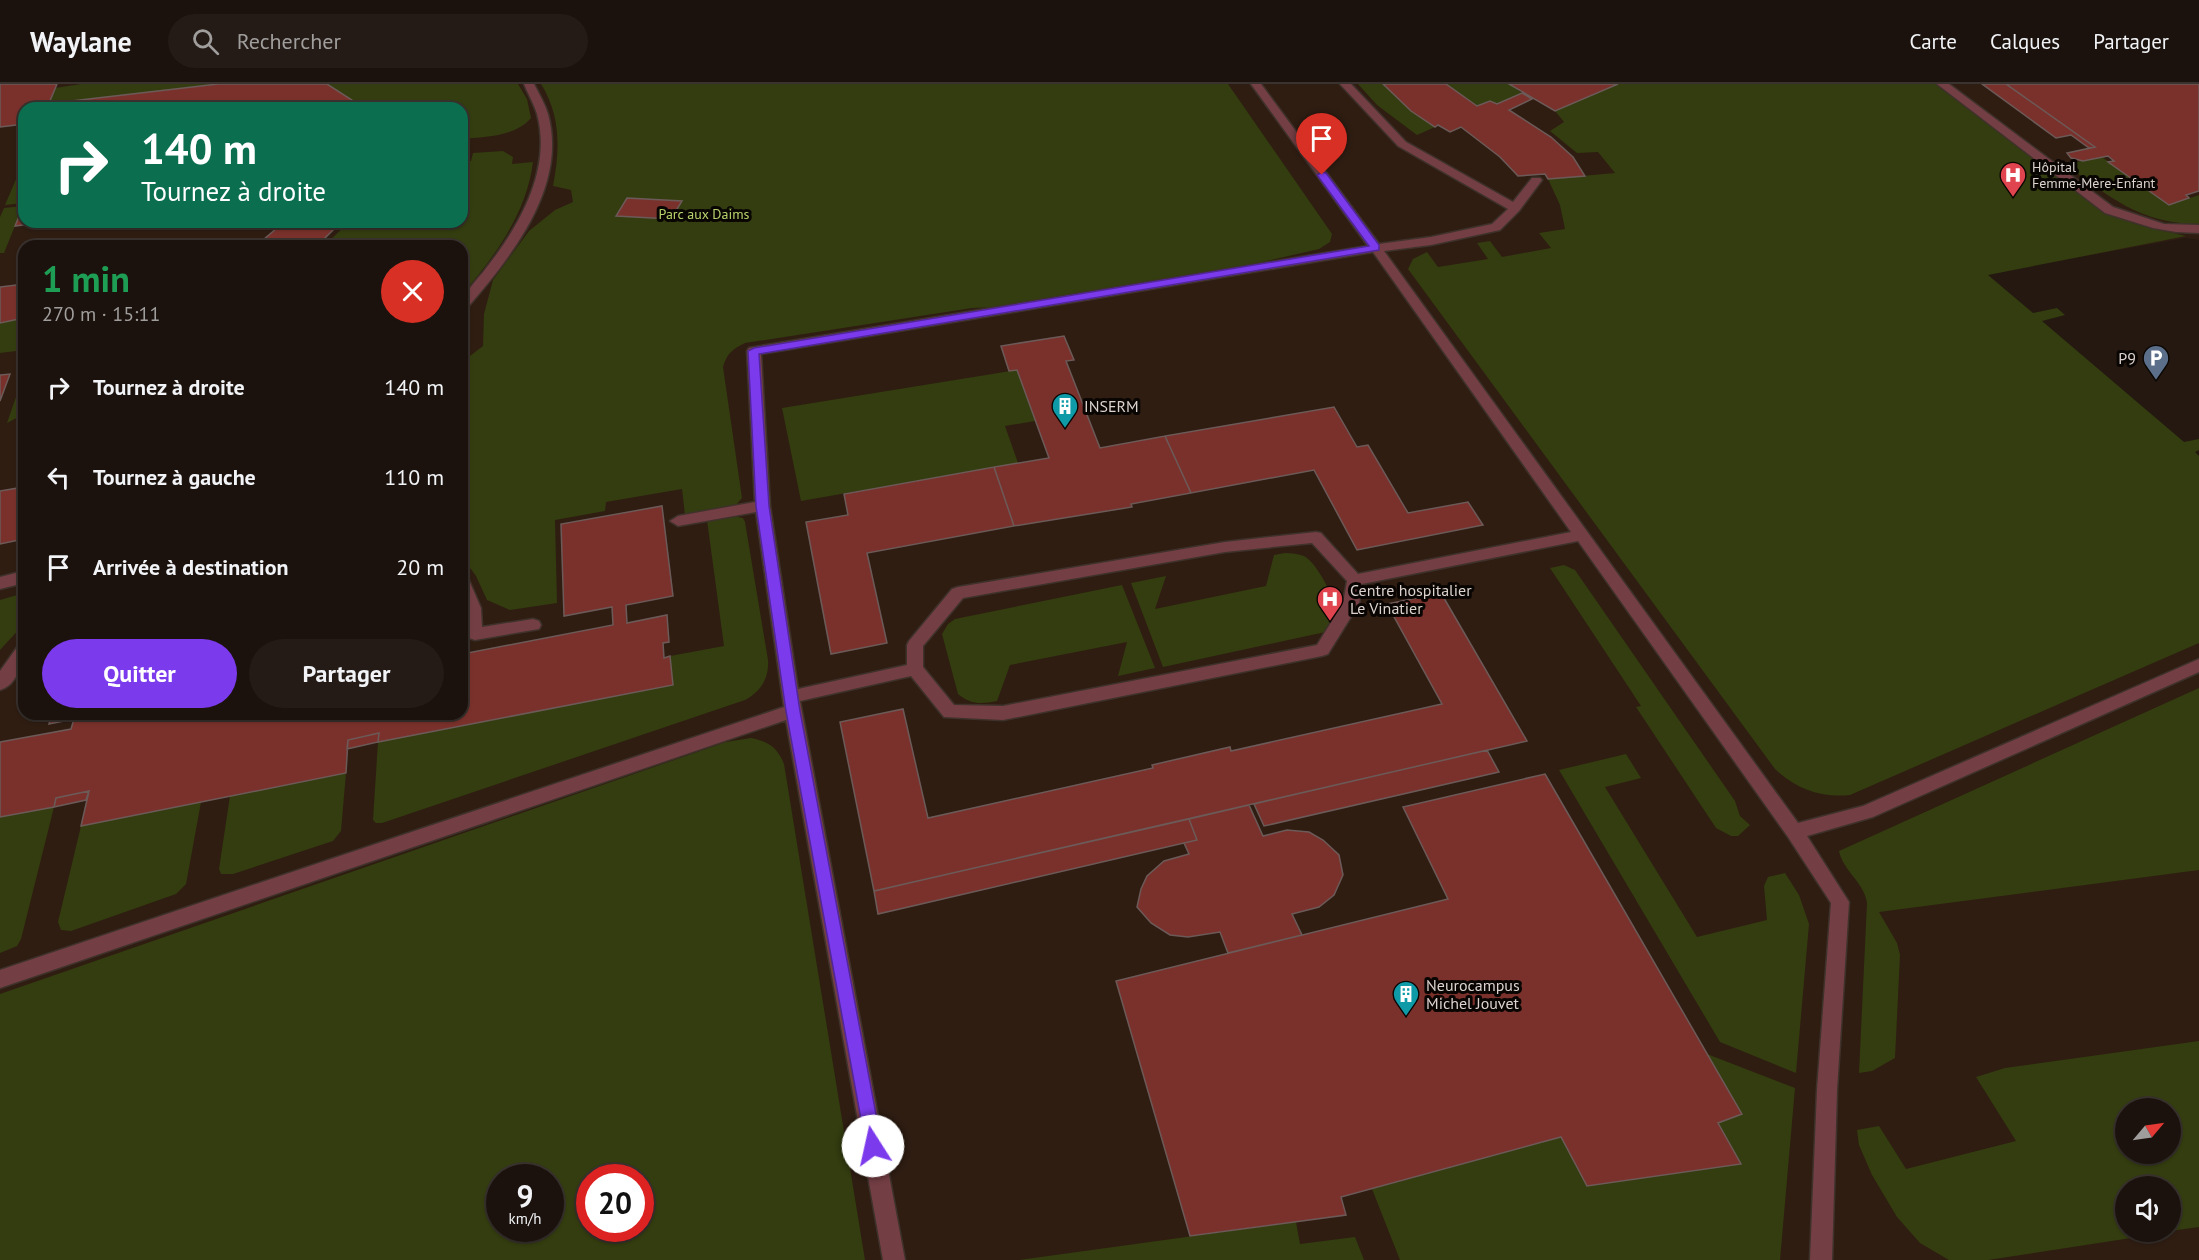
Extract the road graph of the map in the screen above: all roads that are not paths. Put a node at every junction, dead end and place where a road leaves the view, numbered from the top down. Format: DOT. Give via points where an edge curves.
graph roads {
  1 [pos="529,84"];
  2 [pos="1256,84"];
  3 [pos="1345,84"];
  4 [pos="1942,84"];
  5 [pos="1536,180"];
  6 [pos="1515,208"];
  7 [pos="2199,229"];
  8 [pos="1376,248"];
  9 [pos="468,299"];
  10 [pos="763,506"];
  11 [pos="678,521"];
  12 [pos="1581,535"];
  13 [pos="18,578"];
  14 [pos="1355,580"];
  15 [pos="0,583"];
  16 [pos="468,596"];
  17 [pos="533,625"];
  18 [pos="18,658"];
  19 [pos="2199,665"];
  20 [pos="915,669"];
  21 [pos="0,684"];
  22 [pos="792,704"];
  23 [pos="1794,832"];
  24 [pos="0,979"];
  25 [pos="894,1260"];
  26 [pos="1821,1260"];
  1 -- 9 [label="lane" via="545,121 546,160 541,186 514,239"];
  2 -- 8 [label="lane"];
  3 -- 6 [label="lane" via="1402,144"];
  4 -- 7 [label="lane" via="2109,210 2163,226"];
  5 -- 6 [label="lane"];
  6 -- 8 [label="lane" via="1496,227"];
  8 -- 10 [label="lane" via="754,351"];
  8 -- 12 [label="lane"];
  10 -- 11 [label="lane"];
  10 -- 22 [label="lane"];
  12 -- 14 [label="lane"];
  12 -- 23 [label="lane"];
  13 -- 15 [label="lane"];
  14 -- 20 [label="lane" via="1350,604 1322,650 1003,713 950,712"];
  14 -- 20 [label="lane" via="1316,537 1225,547 958,593 915,645"];
  16 -- 17 [label="lane" via="475,634"];
  18 -- 21 [label="lane"];
  19 -- 23 [label="lane" via="1867,812"];
  20 -- 22 [label="lane"];
  22 -- 24 [label="lane"];
  22 -- 25 [label="lane"];
  23 -- 26 [label="lane" via="1839,902"];
}
